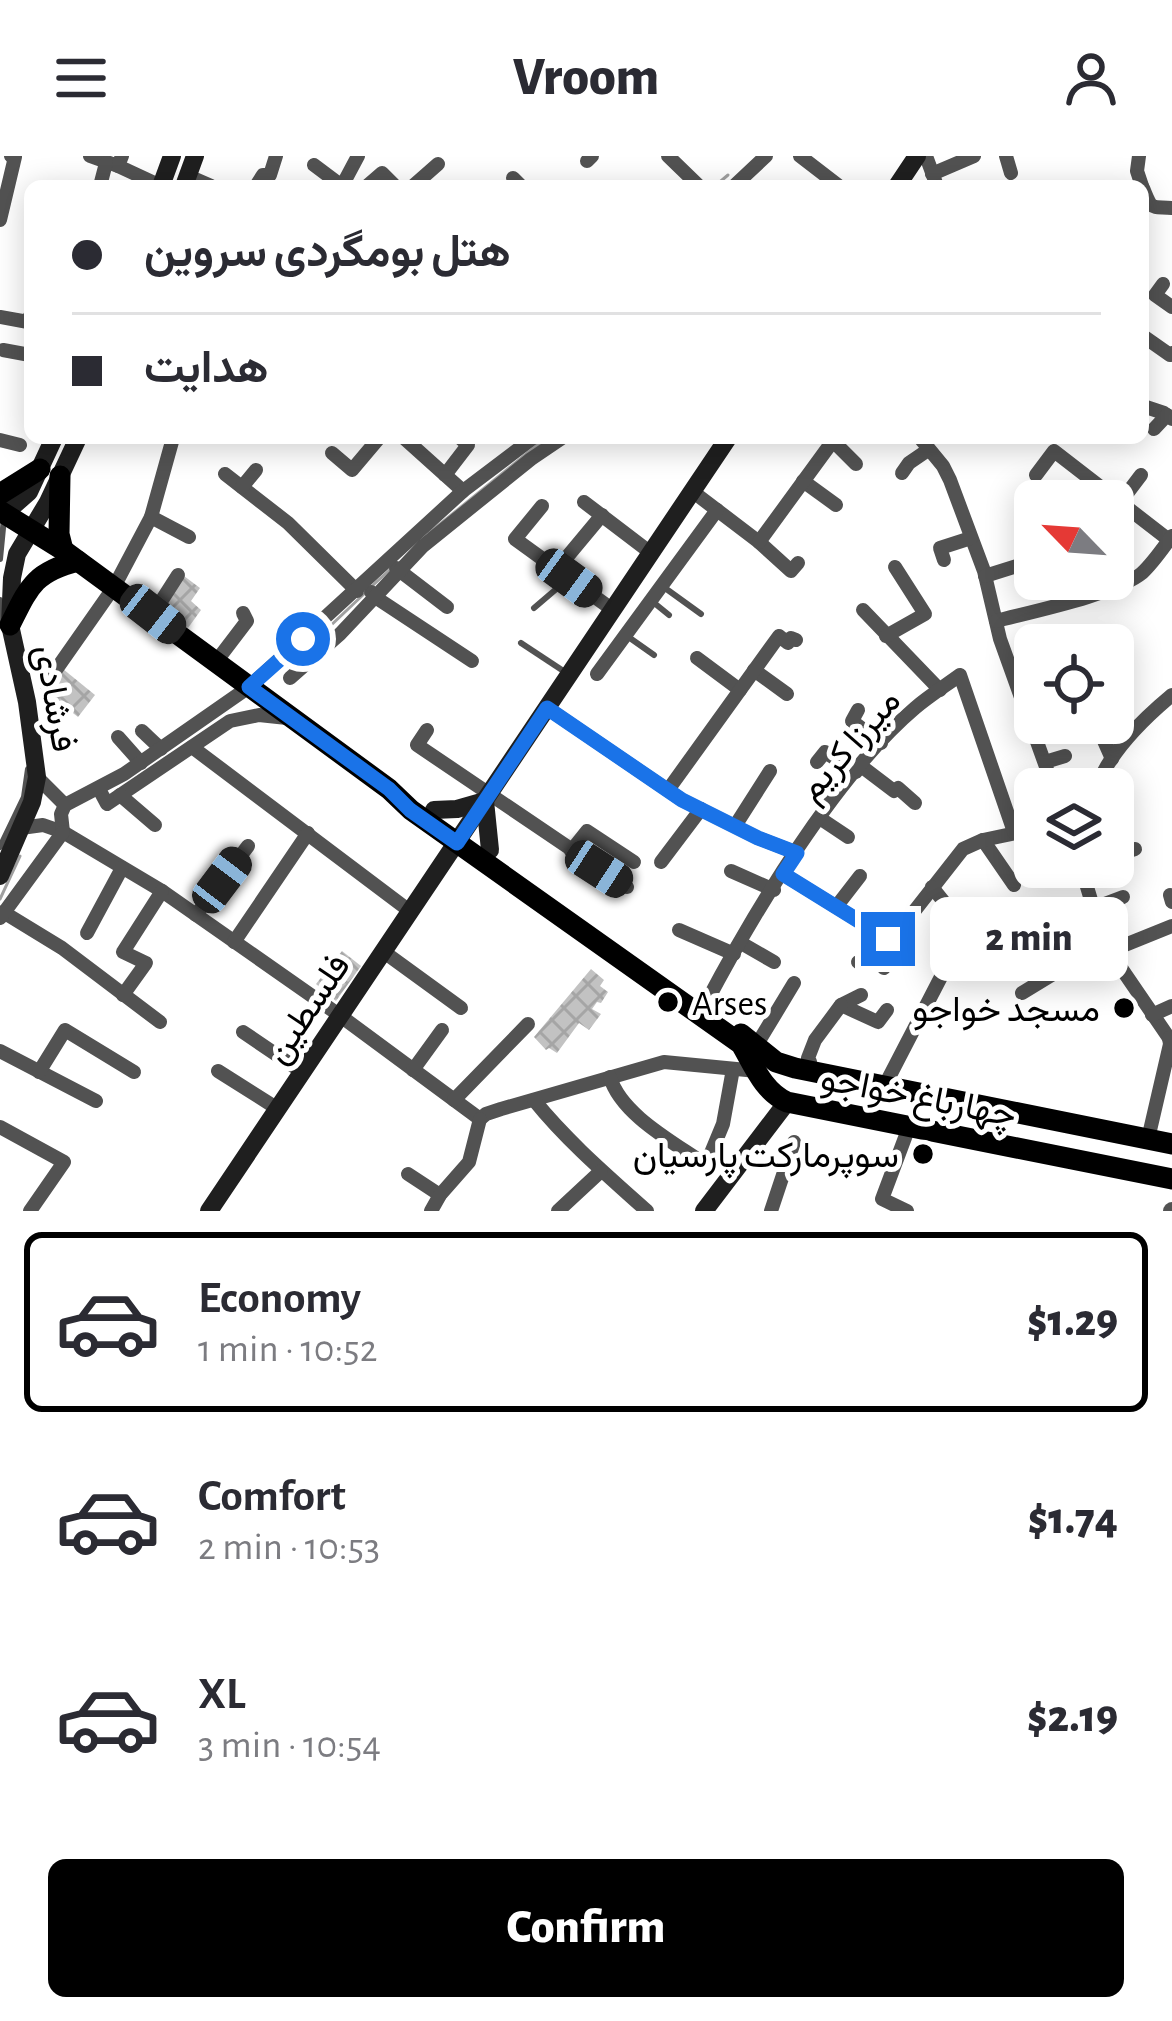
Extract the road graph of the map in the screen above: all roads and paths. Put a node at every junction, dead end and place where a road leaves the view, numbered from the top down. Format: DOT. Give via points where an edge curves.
graph roads {
  1 [pos="11,156"];
  2 [pos="90,156"];
  3 [pos="277,156"];
  4 [pos="668,156"];
  5 [pos="766,156"];
  6 [pos="800,156"];
  7 [pos="974,156"];
  8 [pos="1006,156"];
  9 [pos="917,158"];
  10 [pos="115,162"];
  11 [pos="438,164"];
  12 [pos="314,165"];
  13 [pos="1011,173"];
  14 [pos="150,180"];
  15 [pos="260,180"];
  16 [pos="334,180"];
  17 [pos="420,180"];
  18 [pos="693,180"];
  19 [pos="740,180"];
  20 [pos="831,180"];
  21 [pos="935,180"];
  22 [pos="1,215"];
  23 [pos="1159,290"];
  24 [pos="1172,307"];
  25 [pos="3,350"];
  26 [pos="24,354"];
  27 [pos="1172,399"];
  28 [pos="1167,415"];
  29 [pos="1154,429"];
  30 [pos="0,440"];
  31 [pos="53,444"];
  32 [pos="73,444"];
  33 [pos="171,444"];
  34 [pos="375,444"];
  35 [pos="411,444"];
  36 [pos="466,444"];
  37 [pos="525,444"];
  38 [pos="553,444"];
  39 [pos="724,444"];
  40 [pos="830,444"];
  41 [pos="838,444"];
  42 [pos="924,444"];
  43 [pos="20,445"];
  44 [pos="332,453"];
  45 [pos="856,464"];
  46 [pos="256,470"];
  47 [pos="50,472"];
  48 [pos="902,473"];
  49 [pos="225,474"];
  50 [pos="445,475"];
  51 [pos="1036,475"];
  52 [pos="1141,475"];
  53 [pos="1086,480"];
  54 [pos="803,481"];
  55 [pos="1134,484"];
  56 [pos="242,487"];
  57 [pos="463,491"];
  58 [pos="692,491"];
  59 [pos="29,492"];
  60 [pos="48,502"];
  61 [pos="584,502"];
  62 [pos="836,505"];
  63 [pos="1,506"];
  64 [pos="295,506"];
  65 [pos="542,506"];
  66 [pos="717,510"];
  67 [pos="602,515"];
  68 [pos="1134,517"];
  69 [pos="151,518"];
  70 [pos="283,519"];
  71 [pos="433,528"];
  72 [pos="33,529"];
  73 [pos="189,537"];
  74 [pos="971,538"];
  75 [pos="1170,538"];
  76 [pos="759,542"];
  77 [pos="651,553"];
  78 [pos="71,555"];
  79 [pos="0,560"];
  80 [pos="944,560"];
  81 [pos="798,563"];
  82 [pos="394,566"];
  83 [pos="895,567"];
  84 [pos="1014,568"];
  85 [pos="563,573"];
  86 [pos="178,575"];
  87 [pos="985,576"];
  88 [pos="1134,576"];
  89 [pos="662,585"];
  90 [pos="114,587"];
  91 [pos="361,587"];
  92 [pos="375,598"];
  93 [pos="0,600"];
  94 [pos="1052,600"];
  95 [pos="651,601"];
  96 [pos="615,606"];
  97 [pos="447,607"];
  98 [pos="534,608"];
  99 [pos="863,610"];
  100 [pos="243,613"];
  101 [pos="153,614"];
  102 [pos="701,614"];
  103 [pos="669,615"];
  104 [pos="637,619"];
  105 [pos="996,621"];
  106 [pos="10,625"];
  107 [pos="626,635"];
  108 [pos="886,636"];
  109 [pos="796,640"];
  110 [pos="521,643"];
  111 [pos="653,655"];
  112 [pos="697,658"];
  113 [pos="472,661"];
  114 [pos="215,663"];
  115 [pos="754,670"];
  116 [pos="597,674"];
  117 [pos="569,675"];
  118 [pos="290,678"];
  119 [pos="46,684"];
  120 [pos="249,687"];
  121 [pos="740,690"];
  122 [pos="940,690"];
  123 [pos="787,694"];
  124 [pos="1172,695"];
  125 [pos="547,708"];
  126 [pos="858,710"];
  127 [pos="292,719"];
  128 [pos="427,730"];
  129 [pos="142,731"];
  130 [pos="118,737"];
  131 [pos="881,743"];
  132 [pos="1105,744"];
  133 [pos="192,747"];
  134 [pos="160,749"];
  135 [pos="1065,756"];
  136 [pos="1112,759"];
  137 [pos="818,762"];
  138 [pos="1045,762"];
  139 [pos="141,763"];
  140 [pos="1047,768"];
  141 [pos="1107,768"];
  142 [pos="859,769"];
  143 [pos="770,771"];
  144 [pos="37,777"];
  145 [pos="106,789"];
  146 [pos="389,789"];
  147 [pos="668,790"];
  148 [pos="487,797"];
  149 [pos="915,803"];
  150 [pos="65,806"];
  151 [pos="701,809"];
  152 [pos="434,810"];
  153 [pos="821,819"];
  154 [pos="155,825"];
  155 [pos="735,826"];
  156 [pos="21,828"];
  157 [pos="63,832"];
  158 [pos="1014,832"];
  159 [pos="308,833"];
  160 [pos="461,837"];
  161 [pos="848,837"];
  162 [pos="983,840"];
  163 [pos="248,846"];
  164 [pos="0,847"];
  165 [pos="490,850"];
  166 [pos="572,851"];
  167 [pos="797,853"];
  168 [pos="634,862"];
  169 [pos="661,862"];
  170 [pos="122,868"];
  171 [pos="731,871"];
  172 [pos="783,874"];
  173 [pos="0,876"];
  174 [pos="860,876"];
  175 [pos="934,879"];
  176 [pos="1014,885"];
  177 [pos="627,886"];
  178 [pos="1088,888"];
  179 [pos="774,890"];
  180 [pos="162,891"];
  181 [pos="1123,897"];
  182 [pos="836,908"];
  183 [pos="1094,908"];
  184 [pos="410,912"];
  185 [pos="962,912"];
  186 [pos="2,915"];
  187 [pos="196,915"];
  188 [pos="1172,926"];
  189 [pos="679,930"];
  190 [pos="87,933"];
  191 [pos="884,937"];
  192 [pos="234,942"];
  193 [pos="1107,947"];
  194 [pos="738,949"];
  195 [pos="384,952"];
  196 [pos="774,962"];
  197 [pos="858,962"];
  198 [pos="884,968"];
  199 [pos="943,973"];
  200 [pos="794,983"];
  201 [pos="1022,993"];
  202 [pos="123,995"];
  203 [pos="861,995"];
  204 [pos="705,1005"];
  205 [pos="841,1005"];
  206 [pos="1172,1006"];
  207 [pos="461,1008"];
  208 [pos="887,1010"];
  209 [pos="1152,1015"];
  210 [pos="341,1017"];
  211 [pos="160,1022"];
  212 [pos="528,1024"];
  213 [pos="442,1030"];
  214 [pos="243,1032"];
  215 [pos="1170,1037"];
  216 [pos="756,1046"];
  217 [pos="0,1051"];
  218 [pos="733,1069"];
  219 [pos="413,1070"];
  220 [pos="218,1071"];
  221 [pos="765,1071"];
  222 [pos="808,1071"];
  223 [pos="39,1072"];
  224 [pos="134,1072"];
  225 [pos="302,1072"];
  226 [pos="610,1077"];
  227 [pos="874,1085"];
  228 [pos="454,1100"];
  229 [pos="534,1100"];
  230 [pos="96,1101"];
  231 [pos="787,1102"];
  232 [pos="278,1109"];
  233 [pos="862,1117"];
  234 [pos="480,1119"];
  235 [pos="910,1126"];
  236 [pos="0,1127"];
  237 [pos="1096,1129"];
  238 [pos="1148,1139"];
  239 [pos="794,1142"];
  240 [pos="1172,1144"];
  241 [pos="1090,1162"];
  242 [pos="602,1171"];
  243 [pos="408,1174"];
  244 [pos="1172,1179"];
  245 [pos="440,1195"];
  246 [pos="217,1208"];
  247 [pos="30,1211"];
  248 [pos="431,1211"];
  249 [pos="558,1211"];
  250 [pos="647,1211"];
  251 [pos="704,1211"];
  252 [pos="770,1211"];
  253 [pos="907,1211"];
  1 -- 22 [label="street"];
  2 -- 10 [label="street"];
  3 -- 15 [label="street"];
  4 -- 18 [label="street"];
  5 -- 19 [label="street"];
  6 -- 20 [label="street"];
  7 -- 21 [label="street"];
  8 -- 13 [label="street"];
  9 -- 21 [label="street"];
  10 -- 14 [label="street"];
  11 -- 17 [label="street"];
  12 -- 16 [label="street"];
  23 -- 24 [label="street"];
  25 -- 26 [label="street"];
  27 -- 28 [label="street"];
  28 -- 29 [label="street"];
  30 -- 43 [label="street"];
  31 -- 47 [label="main road"];
  32 -- 47 [label="main road"];
  33 -- 69 [label="street"];
  34 -- 44 [label="street" via="352,470"];
  35 -- 50 [label="street"];
  36 -- 50 [label="street"];
  37 -- 57 [label="street"];
  38 -- 71 [label="street"];
  39 -- 58 [label="main road, فلسطین"];
  40 -- 54 [label="street"];
  41 -- 45 [label="street"];
  42 -- 48 [label="street"];
  42 -- 74 [label="street" via="950,480"];
  46 -- 56 [label="street"];
  47 -- 59 [label="main road"];
  47 -- 60 [label="main road, فرشادی"];
  47 -- 63 [label="main road"];
  47 -- 78 [label="main road" via="58,534"];
  49 -- 56 [label="street"];
  50 -- 57 [label="street"];
  51 -- 53 [label="street" via="1054,451"];
  52 -- 55 [label="street"];
  54 -- 62 [label="street"];
  54 -- 76 [label="street"];
  56 -- 70 [label="street"];
  57 -- 71 [label="street"];
  58 -- 66 [label="street"];
  58 -- 77 [label="main road, فلسطین"];
  59 -- 60 [label="main road" via="35,504"];
  59 -- 63 [label="main road"];
  60 -- 72 [label="main road, فرشادی"];
  61 -- 67 [label="street"];
  63 -- 72 [label="main road"];
  63 -- 79 [label="lane"];
  64 -- 70 [label="street"];
  65 -- 85 [label="street" via="515,539"];
  66 -- 76 [label="street"];
  66 -- 89 [label="street"];
  67 -- 77 [label="street"];
  67 -- 85 [label="street"];
  68 -- 75 [label="street"];
  69 -- 73 [label="street"];
  69 -- 90 [label="street"];
  70 -- 91 [label="street"];
  71 -- 82 [label="street"];
  72 -- 78 [label="main road"];
  72 -- 106 [label="main road, فرشادی" via="17,554"];
  74 -- 80 [label="street" via="940,548"];
  74 -- 87 [label="street"];
  75 -- 88 [label="street"];
  76 -- 81 [label="street" via="791,571"];
  77 -- 96 [label="main road, فلسطین"];
  78 -- 90 [label="main road"];
  78 -- 106 [label="main road" via="32,583"];
  82 -- 91 [label="street"];
  82 -- 92 [label="street"];
  82 -- 97 [label="street"];
  83 -- 108 [label="street" via="925,614"];
  84 -- 87 [label="street"];
  85 -- 96 [label="street"];
  85 -- 98 [label="lane"];
  86 -- 101 [label="street"];
  87 -- 105 [label="street"];
  89 -- 95 [label="street"];
  89 -- 102 [label="lane"];
  90 -- 101 [label="main road"];
  90 -- 119 [label="street"];
  91 -- 92 [label="street"];
  91 -- 120 [label="street"];
  92 -- 113 [label="street"];
  92 -- 118 [label="street"];
  93 -- 164 [label="lane, فرشادی" via="28,772"];
  94 -- 105 [label="street"];
  95 -- 103 [label="lane"];
  95 -- 104 [label="street"];
  96 -- 104 [label="street"];
  96 -- 117 [label="main road, فلسطین"];
  99 -- 108 [label="street"];
  100 -- 114 [label="street" via="247,621"];
  101 -- 114 [label="main road"];
  104 -- 107 [label="street"];
  105 -- 138 [label="street"];
  106 -- 144 [label="main road, فرشادی"];
  107 -- 111 [label="lane"];
  107 -- 116 [label="street"];
  108 -- 122 [label="street"];
  109 -- 115 [label="street" via="779,636"];
  110 -- 117 [label="lane"];
  112 -- 121 [label="street"];
  114 -- 120 [label="main road"];
  115 -- 121 [label="street"];
  115 -- 123 [label="street"];
  117 -- 125 [label="main road, فلسطین"];
  120 -- 127 [label="main road"];
  120 -- 134 [label="street"];
  121 -- 147 [label="street"];
  122 -- 131 [label="street, میرزا کریم"];
  122 -- 158 [label="street, میرزا کریم" via="960,675"];
  124 -- 136 [label="street"];
  125 -- 147 [label="street"];
  125 -- 148 [label="main road, فلسطین"];
  126 -- 131 [label="street" via="852,721"];
  127 -- 133 [label="street" via="244,716"];
  127 -- 146 [label="main road"];
  128 -- 148 [label="street" via="417,745"];
  129 -- 134 [label="street"];
  130 -- 139 [label="street"];
  131 -- 142 [label="street, میرزا کریم"];
  132 -- 136 [label="street"];
  133 -- 145 [label="street"];
  133 -- 159 [label="street"];
  134 -- 139 [label="street"];
  135 -- 138 [label="street"];
  136 -- 141 [label="street"];
  137 -- 142 [label="street" via="825,752"];
  138 -- 140 [label="street"];
  139 -- 145 [label="street"];
  142 -- 149 [label="street" via="889,798 898,788"];
  142 -- 153 [label="street, میرزا کریم"];
  143 -- 155 [label="street"];
  144 -- 150 [label="street"];
  144 -- 156 [label="main road, فرشادی"];
  145 -- 150 [label="street"];
  145 -- 154 [label="street"];
  146 -- 152 [label="main road"];
  146 -- 160 [label="main road"];
  147 -- 151 [label="street"];
  148 -- 152 [label="main road"];
  148 -- 160 [label="main road, فلسطین"];
  148 -- 165 [label="main road"];
  148 -- 166 [label="street"];
  150 -- 157 [label="street"];
  151 -- 155 [label="street"];
  151 -- 169 [label="street"];
  152 -- 160 [label="main road"];
  153 -- 161 [label="street"];
  153 -- 167 [label="street, میرزا کریم"];
  155 -- 167 [label="street"];
  156 -- 157 [label="street"];
  156 -- 173 [label="main road, فرشادی"];
  157 -- 170 [label="street"];
  157 -- 186 [label="street"];
  158 -- 162 [label="street"];
  159 -- 184 [label="street"];
  159 -- 192 [label="street"];
  160 -- 165 [label="main road, چهارباغ خواجو"];
  160 -- 184 [label="main road, فلسطین"];
  160 -- 195 [label="lane"];
  160 -- 221 [label="main road, چهارباغ خواجو" via="741,1044"];
  162 -- 175 [label="street"];
  162 -- 176 [label="street"];
  163 -- 187 [label="street"];
  165 -- 204 [label="main road, چهارباغ خواجو"];
  166 -- 168 [label="street" via="587,832"];
  166 -- 177 [label="street"];
  167 -- 172 [label="street, میرزا کریم"];
  170 -- 180 [label="street"];
  170 -- 190 [label="street"];
  171 -- 179 [label="street"];
  172 -- 179 [label="street, میرزا کریم"];
  172 -- 182 [label="street"];
  174 -- 182 [label="street"];
  175 -- 185 [label="street" via="956,917"];
  175 -- 191 [label="street" via="894,938"];
  178 -- 183 [label="street"];
  179 -- 194 [label="street, میرزا کریم"];
  180 -- 187 [label="street"];
  180 -- 202 [label="street" via="123,952 146,963"];
  181 -- 183 [label="street"];
  182 -- 191 [label="street"];
  183 -- 193 [label="street"];
  184 -- 195 [label="main road, فلسطین"];
  186 -- 202 [label="street"];
  187 -- 192 [label="street"];
  188 -- 193 [label="street"];
  189 -- 194 [label="street"];
  191 -- 197 [label="street"];
  191 -- 198 [label="street" via="891,954"];
  192 -- 210 [label="street"];
  193 -- 201 [label="street"];
  193 -- 209 [label="street"];
  194 -- 196 [label="street"];
  194 -- 204 [label="street, میرزا کریم"];
  195 -- 207 [label="street"];
  195 -- 210 [label="main road, فلسطین"];
  199 -- 227 [label="street"];
  200 -- 216 [label="street"];
  202 -- 211 [label="street"];
  203 -- 205 [label="street"];
  204 -- 216 [label="main road, چهارباغ خواجو"];
  205 -- 208 [label="street" via="878,1022"];
  205 -- 222 [label="street"];
  206 -- 209 [label="street"];
  209 -- 215 [label="street"];
  210 -- 219 [label="street"];
  210 -- 225 [label="main road, فلسطین"];
  210 -- 246 [label="lane"];
  212 -- 228 [label="street"];
  213 -- 219 [label="street"];
  214 -- 225 [label="street"];
  215 -- 238 [label="street"];
  216 -- 221 [label="main road, چهارباغ خواجو"];
  217 -- 223 [label="street"];
  218 -- 221 [label="street"];
  218 -- 226 [label="street" via="664,1062"];
  218 -- 226 [label="street" via="706,1165 628,1108"];
  219 -- 228 [label="street"];
  220 -- 232 [label="street"];
  221 -- 222 [label="main road, چهارباغ خواجو"];
  221 -- 231 [label="main road, چهارباغ خواجو" via="769,1092"];
  222 -- 227 [label="main road, چهارباغ خواجو"];
  223 -- 224 [label="street" via="65,1030"];
  223 -- 230 [label="street"];
  225 -- 232 [label="main road, فلسطین"];
  226 -- 229 [label="street"];
  227 -- 233 [label="main road"];
  227 -- 237 [label="main road, چهارباغ خواجو"];
  228 -- 234 [label="street"];
  229 -- 234 [label="street"];
  229 -- 242 [label="street"];
  231 -- 233 [label="main road, چهارباغ خواجو"];
  231 -- 251 [label="main road"];
  232 -- 246 [label="main road, فلسطین"];
  233 -- 235 [label="main road, چهارباغ خواجو"];
  234 -- 245 [label="street" via="469,1162"];
  235 -- 241 [label="main road, چهارباغ خواجو"];
  235 -- 253 [label="street" via="882,1198"];
  236 -- 247 [label="street" via="64,1162"];
  237 -- 238 [label="main road, چهارباغ خواجو"];
  237 -- 241 [label="main road"];
  238 -- 240 [label="main road, چهارباغ خواجو"];
  239 -- 252 [label="street"];
  241 -- 244 [label="main road, چهارباغ خواجو"];
  242 -- 249 [label="street"];
  242 -- 250 [label="street"];
  243 -- 245 [label="street"];
  245 -- 248 [label="street"];
}
